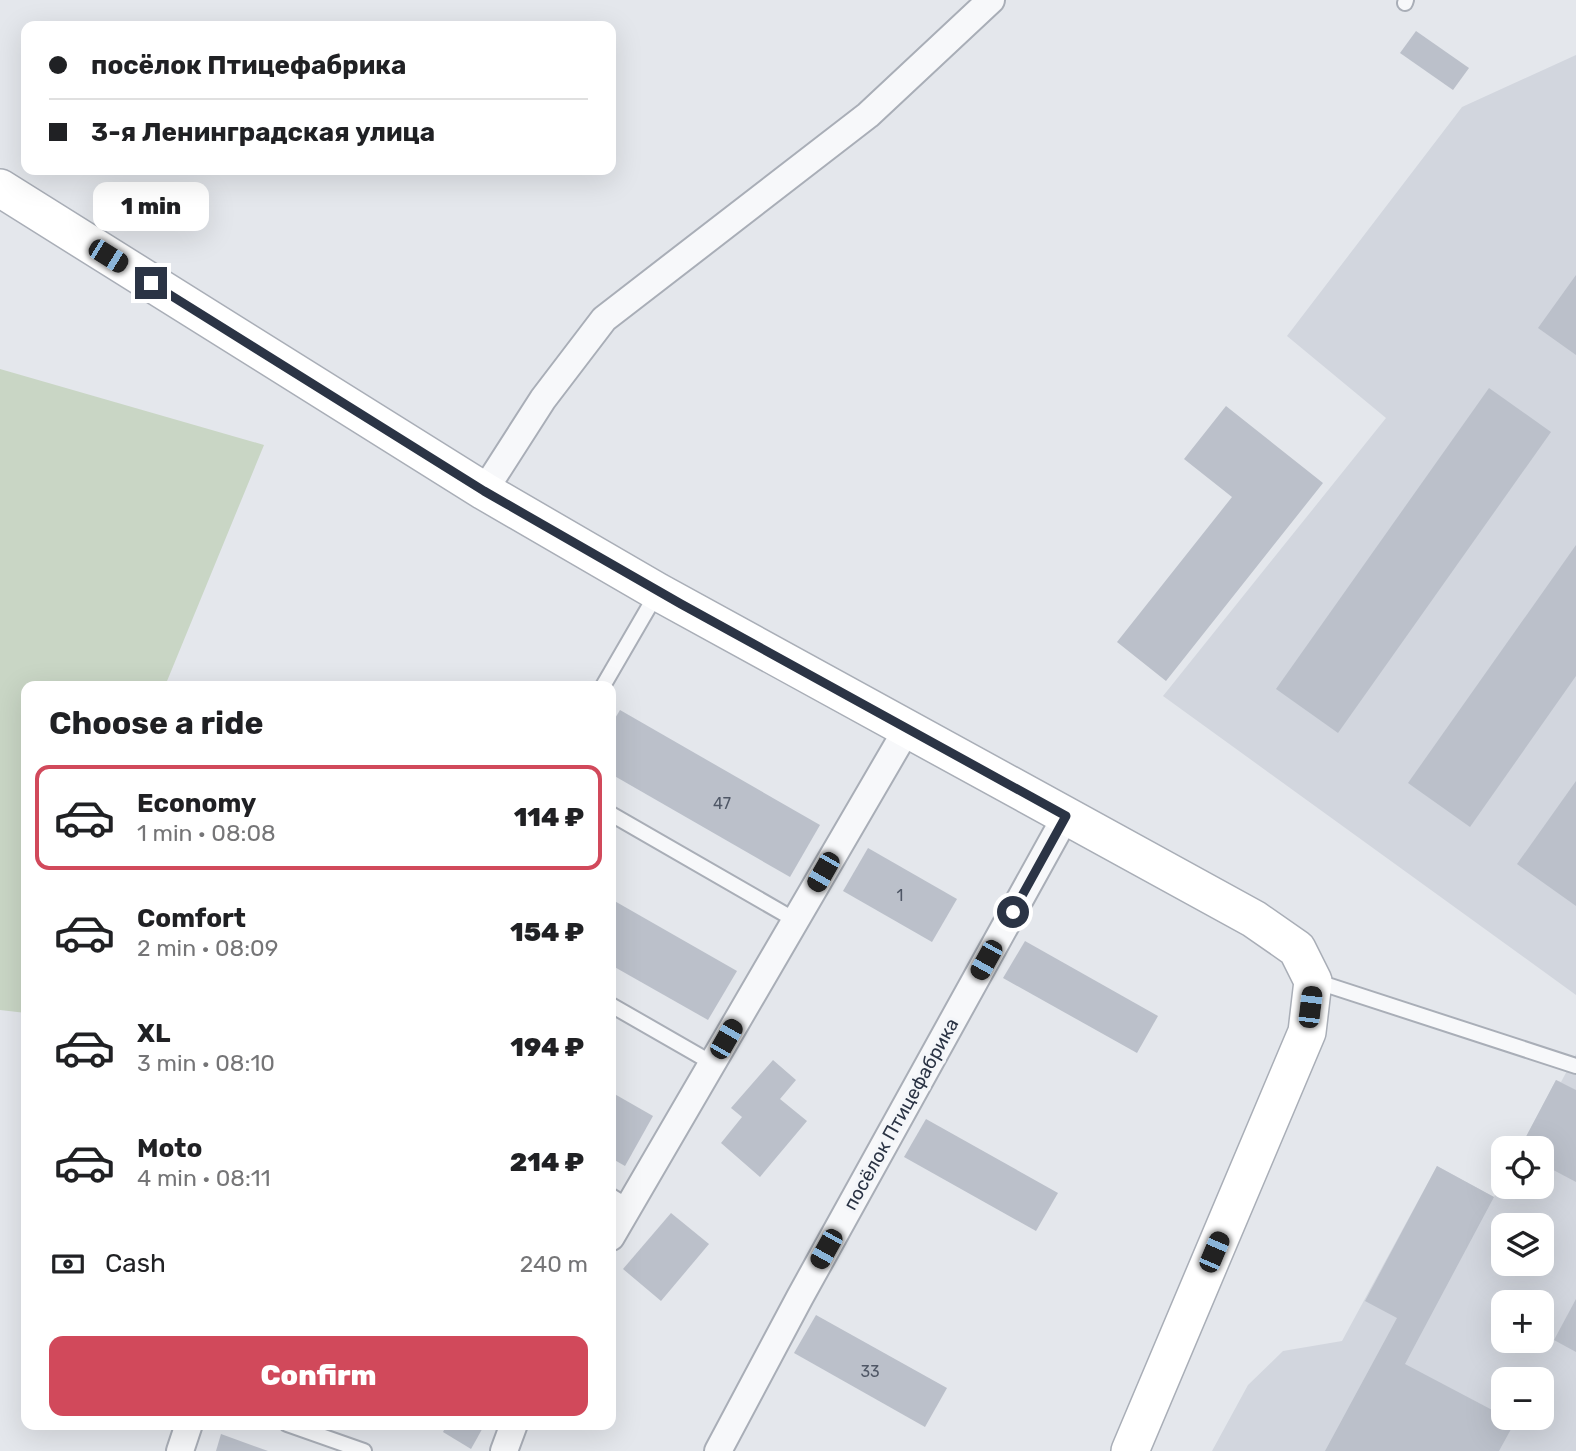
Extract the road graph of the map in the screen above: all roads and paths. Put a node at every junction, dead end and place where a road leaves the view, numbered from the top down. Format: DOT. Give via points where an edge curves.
graph roads {
  1 [pos="991,0"];
  2 [pos="0,188"];
  3 [pos="484,491"];
  4 [pos="658,592"];
  5 [pos="606,681"];
  6 [pos="907,729"];
  7 [pos="1066,816"];
  8 [pos="616,817"];
  9 [pos="795,920"];
  10 [pos="1313,981"];
  11 [pos="616,1008"];
  12 [pos="712,1063"];
  13 [pos="1576,1066"];
  14 [pos="620,1201"];
  15 [pos="187,1430"];
  16 [pos="304,1430"];
  17 [pos="512,1430"];
  18 [pos="180,1451"];
  19 [pos="364,1451"];
  20 [pos="504,1451"];
  21 [pos="718,1451"];
  22 [pos="1130,1451"];
  1 -- 3 [label="street" via="868,115 604,319 543,399"];
  2 -- 3 [label="street"];
  3 -- 4 [label="street"];
  4 -- 5 [label="lane"];
  4 -- 6 [label="street"];
  6 -- 7 [label="street"];
  6 -- 9 [label="street"];
  7 -- 10 [label="street" via="1254,919 1297,949"];
  7 -- 21 [label="street, посёлок Птицефабрика"];
  8 -- 9 [label="lane"];
  9 -- 12 [label="street"];
  10 -- 13 [label="lane"];
  10 -- 22 [label="street" via="1307,1032"];
  11 -- 12 [label="lane"];
  12 -- 14 [label="street"];
  15 -- 18 [label="street"];
  16 -- 19 [label="lane"];
  17 -- 20 [label="street"];
}
